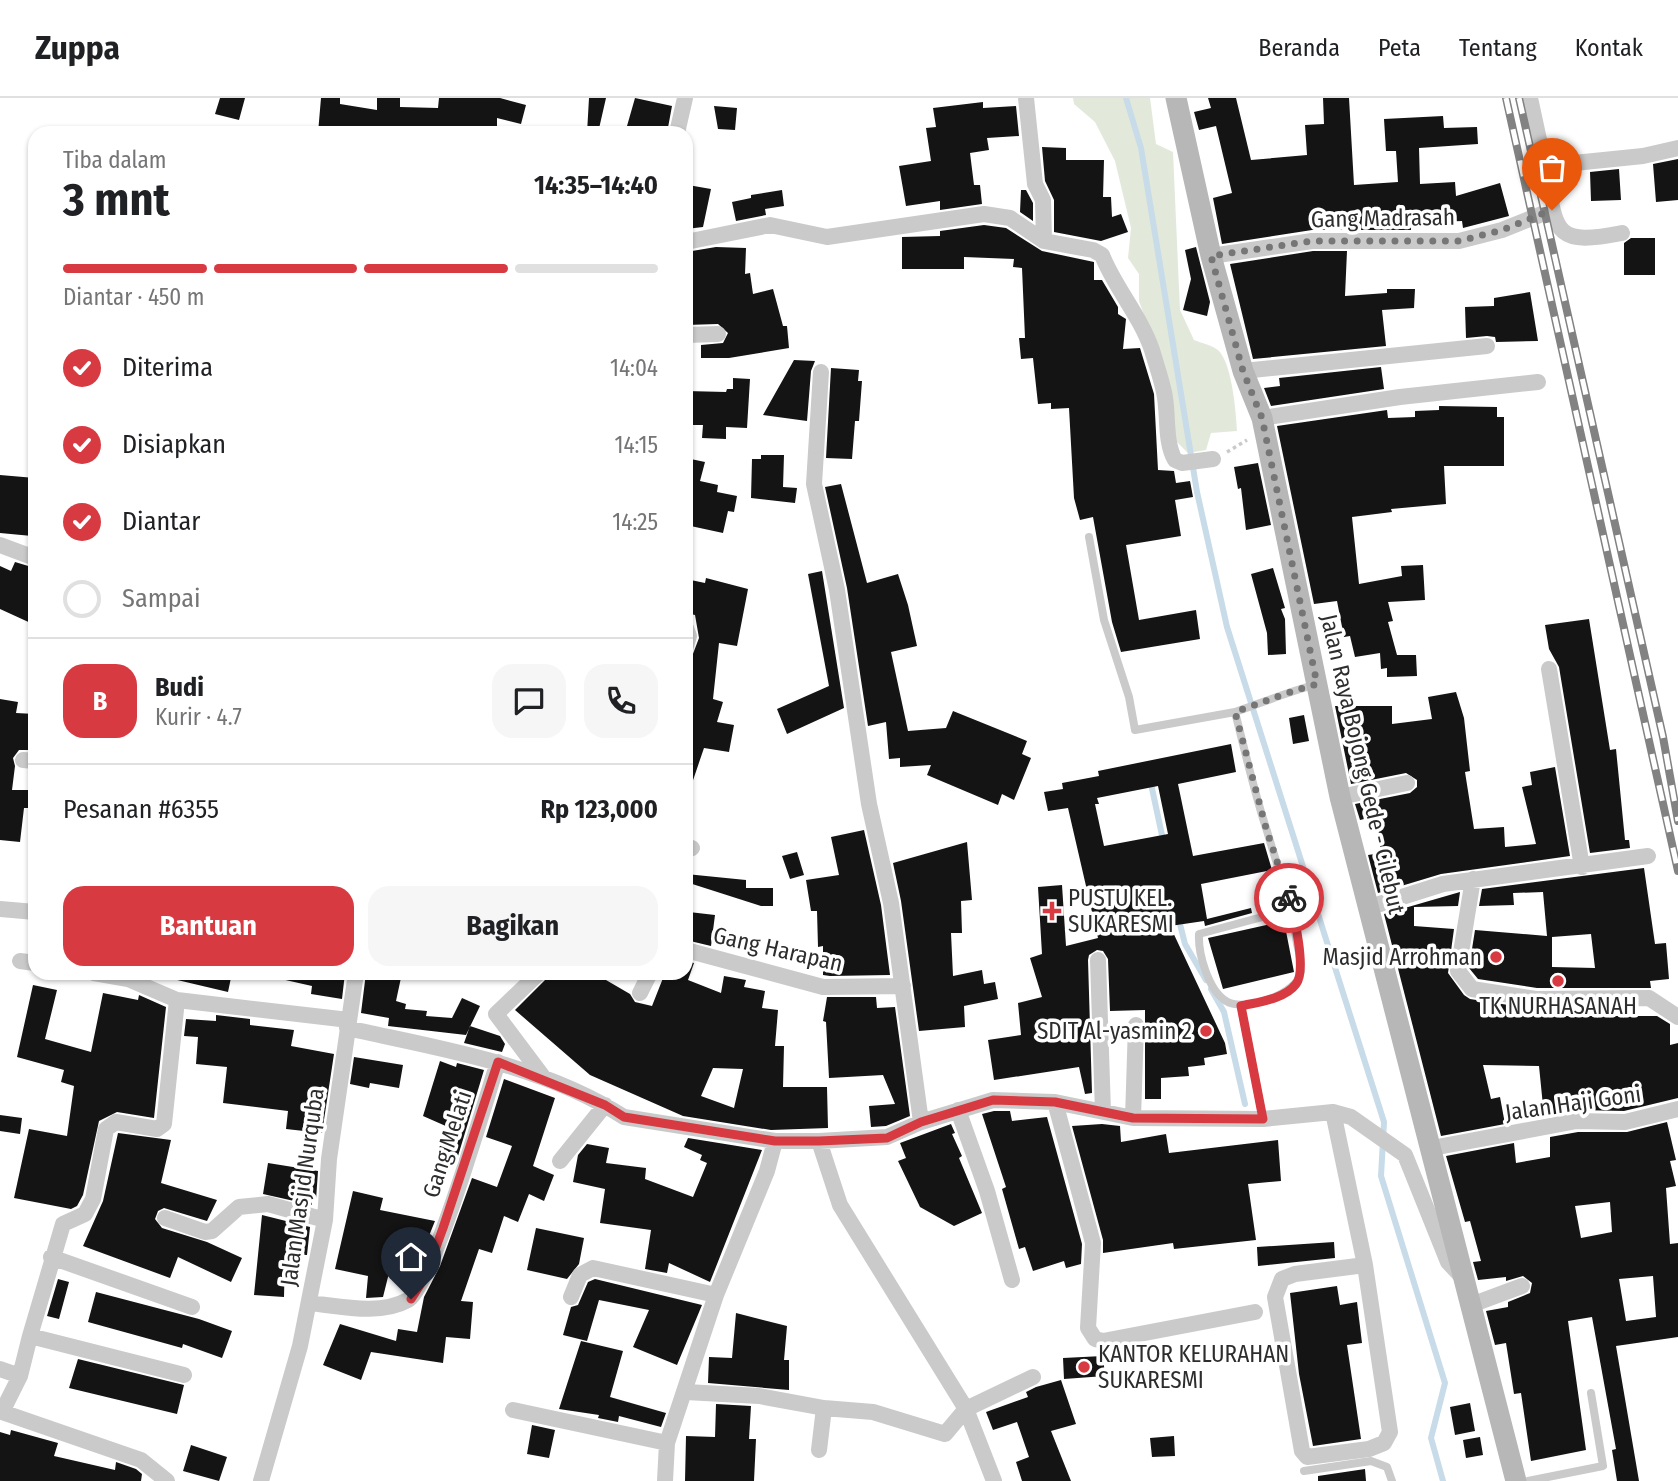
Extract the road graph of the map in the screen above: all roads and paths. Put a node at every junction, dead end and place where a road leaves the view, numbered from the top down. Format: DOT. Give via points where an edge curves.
graph roads {
  1 [pos="685,98"];
  2 [pos="1027,98"];
  3 [pos="1176,98"];
  4 [pos="1530,98"];
  5 [pos="679,126"];
  6 [pos="1678,148"];
  7 [pos="1546,172"];
  8 [pos="1552,210"];
  9 [pos="1622,233"];
  10 [pos="693,241"];
  11 [pos="1044,241"];
  12 [pos="1211,256"];
  13 [pos="718,334"];
  14 [pos="693,335"];
  15 [pos="1487,346"];
  16 [pos="1243,371"];
  17 [pos="821,372"];
  18 [pos="1538,382"];
  19 [pos="1262,418"];
  20 [pos="1211,460"];
  21 [pos="1089,537"];
  22 [pos="0,545"];
  23 [pos="28,555"];
  24 [pos="1549,669"];
  25 [pos="1317,684"];
  26 [pos="1239,710"];
  27 [pos="1407,783"];
  28 [pos="1340,797"];
  29 [pos="1648,856"];
  30 [pos="1582,867"];
  31 [pos="1472,879"];
  32 [pos="1367,908"];
  33 [pos="0,909"];
  34 [pos="1292,909"];
  35 [pos="28,911"];
  36 [pos="693,952"];
  37 [pos="1098,960"];
  38 [pos="135,980"];
  39 [pos="355,980"];
  40 [pos="532,980"];
  41 [pos="646,980"];
  42 [pos="903,986"];
  43 [pos="640,993"];
  44 [pos="177,1000"];
  45 [pos="1241,1006"];
  46 [pos="1678,1017"];
  47 [pos="348,1024"];
  48 [pos="1136,1024"];
  49 [pos="498,1062"];
  50 [pos="544,1079"];
  51 [pos="1055,1102"];
  52 [pos="605,1105"];
  53 [pos="1678,1109"];
  54 [pos="958,1110"];
  55 [pos="1103,1112"];
  56 [pos="1333,1112"];
  57 [pos="1133,1118"];
  58 [pos="1263,1119"];
  59 [pos="921,1122"];
  60 [pos="775,1141"];
  61 [pos="819,1141"];
  62 [pos="1432,1147"];
  63 [pos="560,1161"];
  64 [pos="165,1218"];
  65 [pos="325,1220"];
  66 [pos="51,1257"];
  67 [pos="1365,1265"];
  68 [pos="1463,1278"];
  69 [pos="1012,1280"];
  70 [pos="1522,1286"];
  71 [pos="716,1295"];
  72 [pos="571,1297"];
  73 [pos="309,1303"];
  74 [pos="1471,1306"];
  75 [pos="192,1307"];
  76 [pos="1255,1312"];
  77 [pos="30,1336"];
  78 [pos="0,1369"];
  79 [pos="184,1375"];
  80 [pos="20,1376"];
  81 [pos="1033,1377"];
  82 [pos="686,1392"];
  83 [pos="1591,1393"];
  84 [pos="824,1408"];
  85 [pos="966,1409"];
  86 [pos="513,1410"];
  87 [pos="1,1413"];
  88 [pos="667,1443"];
  89 [pos="819,1450"];
  90 [pos="1304,1471"];
  91 [pos="167,1481"];
  92 [pos="261,1481"];
  93 [pos="665,1481"];
  94 [pos="994,1481"];
  95 [pos="1392,1481"];
  96 [pos="1516,1481"];
  97 [pos="1528,1481"];
  1 -- 5 [label="street"];
  2 -- 11 [label="street" via="1035,184 1043,200"];
  3 -- 12 [label="main road, Jalan Raya Bojong Gede - Cilebut"];
  4 -- 7 [label="street"];
  6 -- 7 [label="street" via="1574,163"];
  7 -- 8 [label="street"];
  8 -- 9 [label="street" via="1560,231 1568,237"];
  8 -- 12 [label="street, Gang Madrasah" via="1459,241 1312,241"];
  10 -- 11 [label="street" via="770,225 827,237 984,214 1010,218"];
  11 -- 20 [label="street" via="1102,255 1147,339 1164,393 1170,452 1182,463"];
  12 -- 16 [label="main road, Jalan Raya Bojong Gede - Cilebut"];
  13 -- 14 [label="street"];
  15 -- 16 [label="street"];
  16 -- 19 [label="main road, Jalan Raya Bojong Gede - Cilebut"];
  17 -- 42 [label="street" via="814,484 837,590 869,804"];
  18 -- 19 [label="street"];
  19 -- 20 [label="path" via="1245,443"];
  19 -- 25 [label="main road, Jalan Raya Bojong Gede - Cilebut"];
  21 -- 26 [label="lane" via="1104,620 1135,730"];
  22 -- 23 [label="street"];
  24 -- 30 [label="street"];
  25 -- 26 [label="lane"];
  25 -- 28 [label="main road, Jalan Raya Bojong Gede - Cilebut"];
  26 -- 34 [label="lane" via="1266,828"];
  27 -- 28 [label="street"];
  28 -- 32 [label="main road, Jalan Raya Bojong Gede - Cilebut"];
  29 -- 30 [label="street"];
  30 -- 31 [label="street"];
  31 -- 32 [label="street"];
  31 -- 46 [label="street" via="1458,971 1472,989 1536,999 1649,998"];
  32 -- 62 [label="main road, Jalan Raya Bojong Gede - Cilebut"];
  33 -- 35 [label="street"];
  34 -- 45 [label="lane" via="1301,971 1297,984 1283,994"];
  34 -- 45 [label="lane" via="1199,934 1198,950 1215,989 1224,1001"];
  36 -- 42 [label="street, Gang Harapan" via="823,987"];
  37 -- 55 [label="street"];
  38 -- 44 [label="street"];
  39 -- 47 [label="street, Jalan Masjid Nurquba"];
  40 -- 50 [label="street" via="496,1014"];
  41 -- 43 [label="street"];
  42 -- 59 [label="street"];
  44 -- 47 [label="street"];
  44 -- 66 [label="street" via="164,1124 157,1129 116,1122 106,1129 93,1199 85,1214 63,1224"];
  45 -- 58 [label="lane"];
  47 -- 49 [label="street"];
  47 -- 65 [label="street, Jalan Masjid Nurquba"];
  48 -- 57 [label="street"];
  49 -- 50 [label="street"];
  49 -- 73 [label="street, Gang Melati" via="443,1228 425,1277 411,1299 389,1307 366,1308"];
  50 -- 52 [label="street"];
  51 -- 54 [label="street" via="993,1100"];
  51 -- 55 [label="street"];
  51 -- 76 [label="street" via="1093,1243 1088,1328 1095,1339"];
  52 -- 60 [label="street" via="624,1117"];
  52 -- 63 [label="street"];
  53 -- 62 [label="street, Jalan Haji Goni" via="1625,1122 1577,1121"];
  54 -- 59 [label="street"];
  54 -- 69 [label="street"];
  55 -- 57 [label="street"];
  56 -- 58 [label="street"];
  56 -- 67 [label="street"];
  56 -- 68 [label="street" via="1351,1117 1405,1155 1448,1262"];
  57 -- 58 [label="street"];
  59 -- 61 [label="street" via="887,1138"];
  60 -- 61 [label="street"];
  60 -- 71 [label="street"];
  61 -- 85 [label="street" via="840,1205"];
  62 -- 68 [label="main road, Jalan Raya Bojong Gede - Cilebut"];
  64 -- 65 [label="street" via="205,1232 239,1207 268,1204"];
  65 -- 73 [label="street, Jalan Masjid Nurquba"];
  66 -- 75 [label="street"];
  66 -- 77 [label="street"];
  67 -- 67 [label="street" via="1390,1432 1384,1443 1369,1449 1307,1457 1302,1451 1275,1297 1282,1279 1295,1274"];
  68 -- 74 [label="main road, Jalan Raya Bojong Gede - Cilebut"];
  70 -- 74 [label="street"];
  71 -- 72 [label="street" via="593,1268 580,1275"];
  71 -- 82 [label="street"];
  73 -- 92 [label="street, Jalan Masjid Nurquba"];
  74 -- 96 [label="main road, Jalan Raya Bojong Gede - Cilebut"];
  77 -- 79 [label="street"];
  77 -- 80 [label="street"];
  78 -- 80 [label="street"];
  80 -- 87 [label="street"];
  81 -- 85 [label="street"];
  82 -- 84 [label="street" via="759,1396"];
  82 -- 88 [label="street"];
  83 -- 97 [label="lane" via="1604,1466"];
  84 -- 85 [label="street" via="873,1412 945,1434"];
  84 -- 89 [label="street"];
  85 -- 94 [label="street"];
  86 -- 88 [label="street"];
  87 -- 91 [label="street" via="141,1460"];
  88 -- 93 [label="street"];
  90 -- 95 [label="lane" via="1371,1461 1387,1468"];
}
